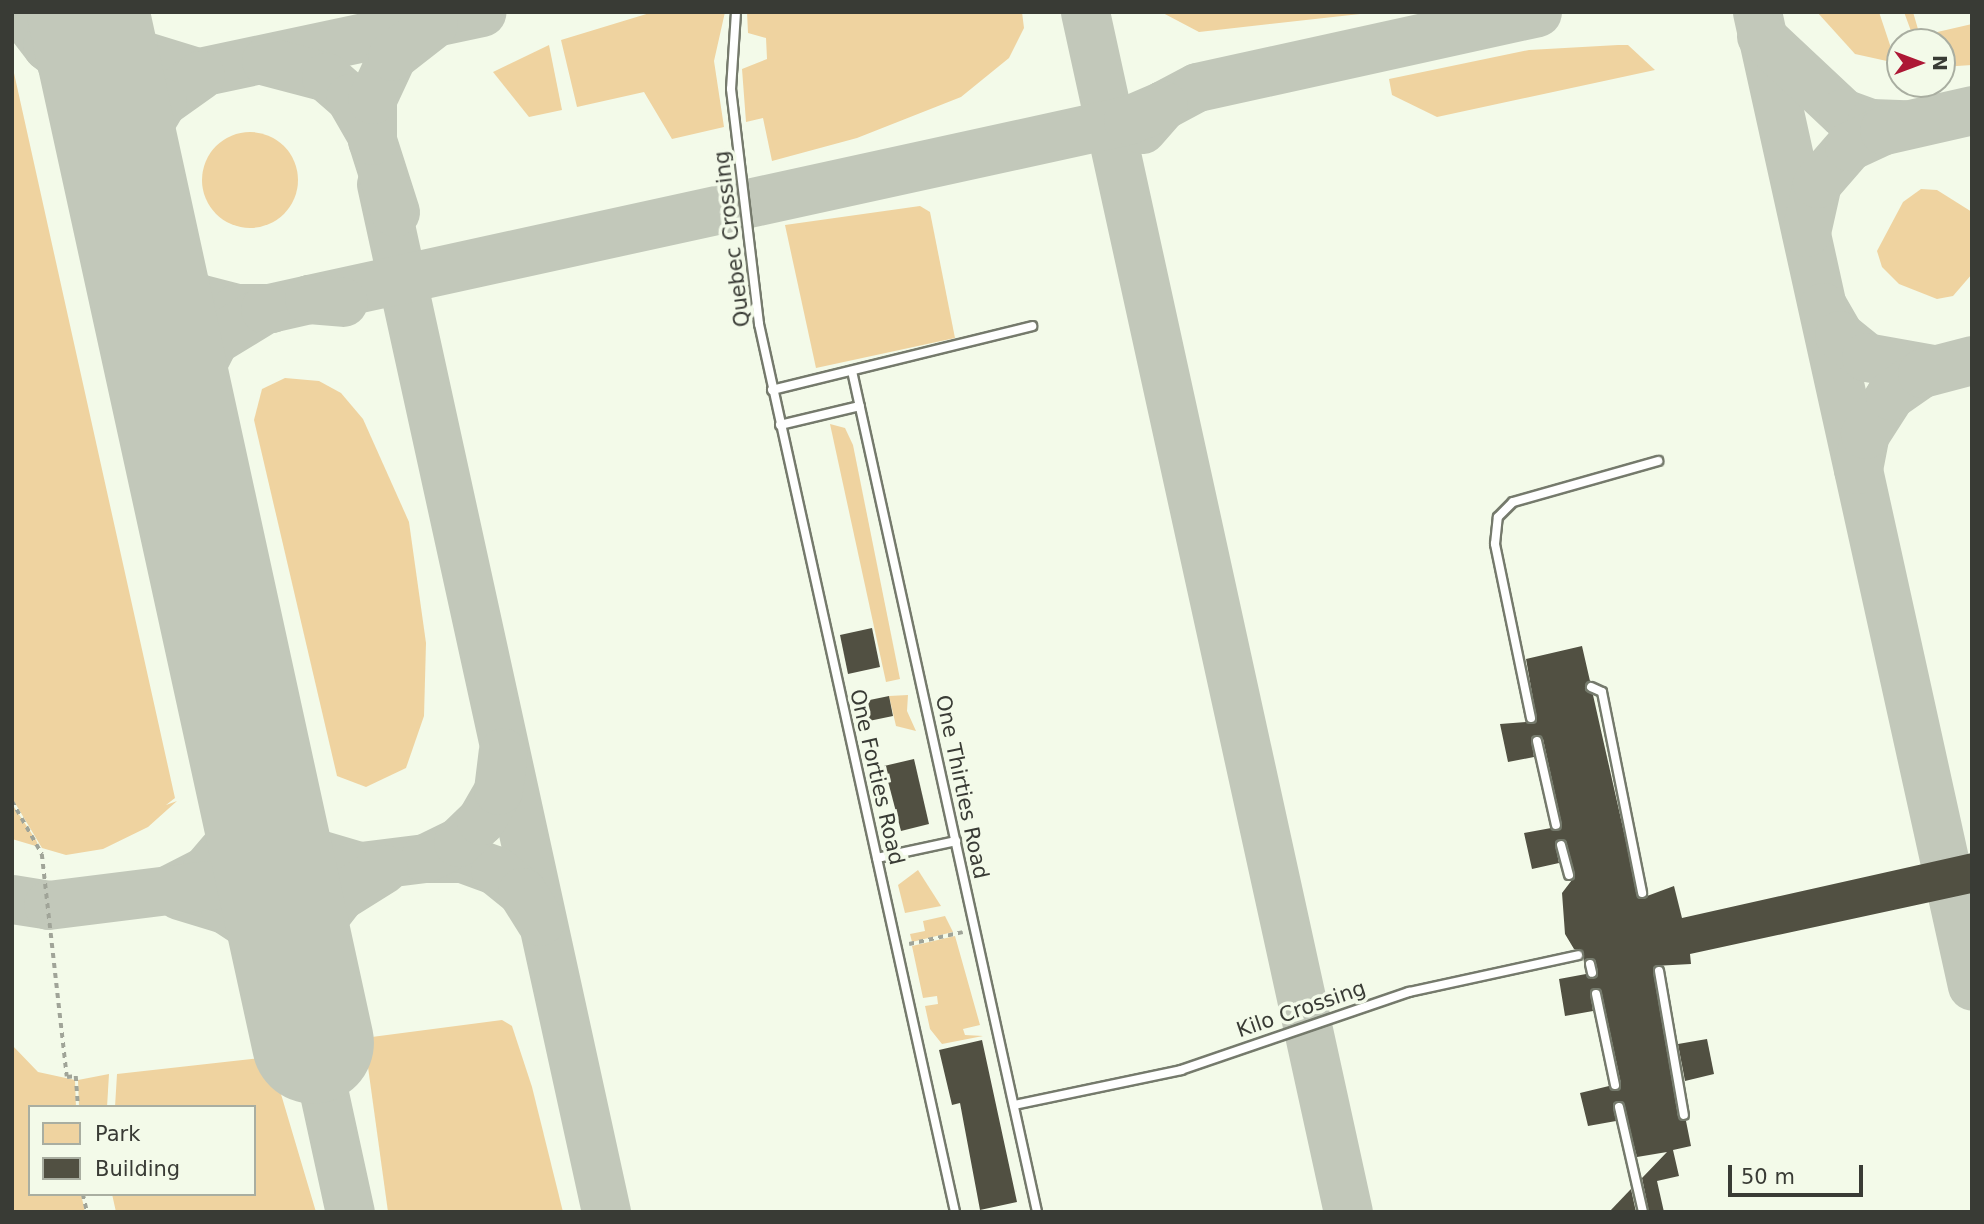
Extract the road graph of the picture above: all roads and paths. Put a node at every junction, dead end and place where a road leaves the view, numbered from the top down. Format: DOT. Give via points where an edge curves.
graph roads {
  1 [pos="736,12"];
  2 [pos="1032,326"];
  3 [pos="764,350"];
  4 [pos="852,371"];
  5 [pos="772,390"];
  6 [pos="860,406"];
  7 [pos="780,425"];
  8 [pos="1658,461"];
  9 [pos="1591,687"];
  10 [pos="1531,718"];
  11 [pos="1536,741"];
  12 [pos="12,801"];
  13 [pos="1556,825"];
  14 [pos="956,841"];
  15 [pos="1561,845"];
  16 [pos="877,858"];
  17 [pos="1569,875"];
  18 [pos="1642,893"];
  19 [pos="976,929"];
  20 [pos="897,947"];
  21 [pos="1578,955"];
  22 [pos="1659,971"];
  23 [pos="1596,993"];
  24 [pos="1615,1085"];
  25 [pos="78,1105"];
  26 [pos="1014,1105"];
  27 [pos="1619,1107"];
  28 [pos="1684,1115"];
  29 [pos="955,1212"];
  30 [pos="1037,1212"];
  31 [pos="1643,1212"];
  1 -- 3 [label="lane, Quebec Crossing" via="730,67"];
  2 -- 4 [label="lane"];
  3 -- 5 [label="lane, One Forties Road"];
  4 -- 5 [label="lane"];
  4 -- 6 [label="lane, One Thirties Road"];
  5 -- 7 [label="lane, One Forties Road"];
  6 -- 7 [label="lane"];
  6 -- 14 [label="lane, One Thirties Road"];
  7 -- 16 [label="lane, One Forties Road"];
  8 -- 10 [label="lane" via="1510,503 1498,517 1495,544"];
  9 -- 18 [label="lane" via="1602,692"];
  11 -- 13 [label="lane"];
  12 -- 25 [label="path" via="41,854 66,1077 76,1076"];
  14 -- 16 [label="lane"];
  14 -- 19 [label="lane, One Thirties Road"];
  15 -- 17 [label="lane"];
  16 -- 20 [label="lane, One Forties Road"];
  19 -- 20 [label="path"];
  19 -- 26 [label="lane, One Thirties Road"];
  20 -- 29 [label="lane, One Forties Road"];
  21 -- 26 [label="lane, Kilo Crossing" via="1419,989 1195,1065"];
  22 -- 28 [label="lane" via="1687,1102"];
  23 -- 24 [label="lane"];
  26 -- 30 [label="lane, One Thirties Road"];
  27 -- 31 [label="lane"];
}
